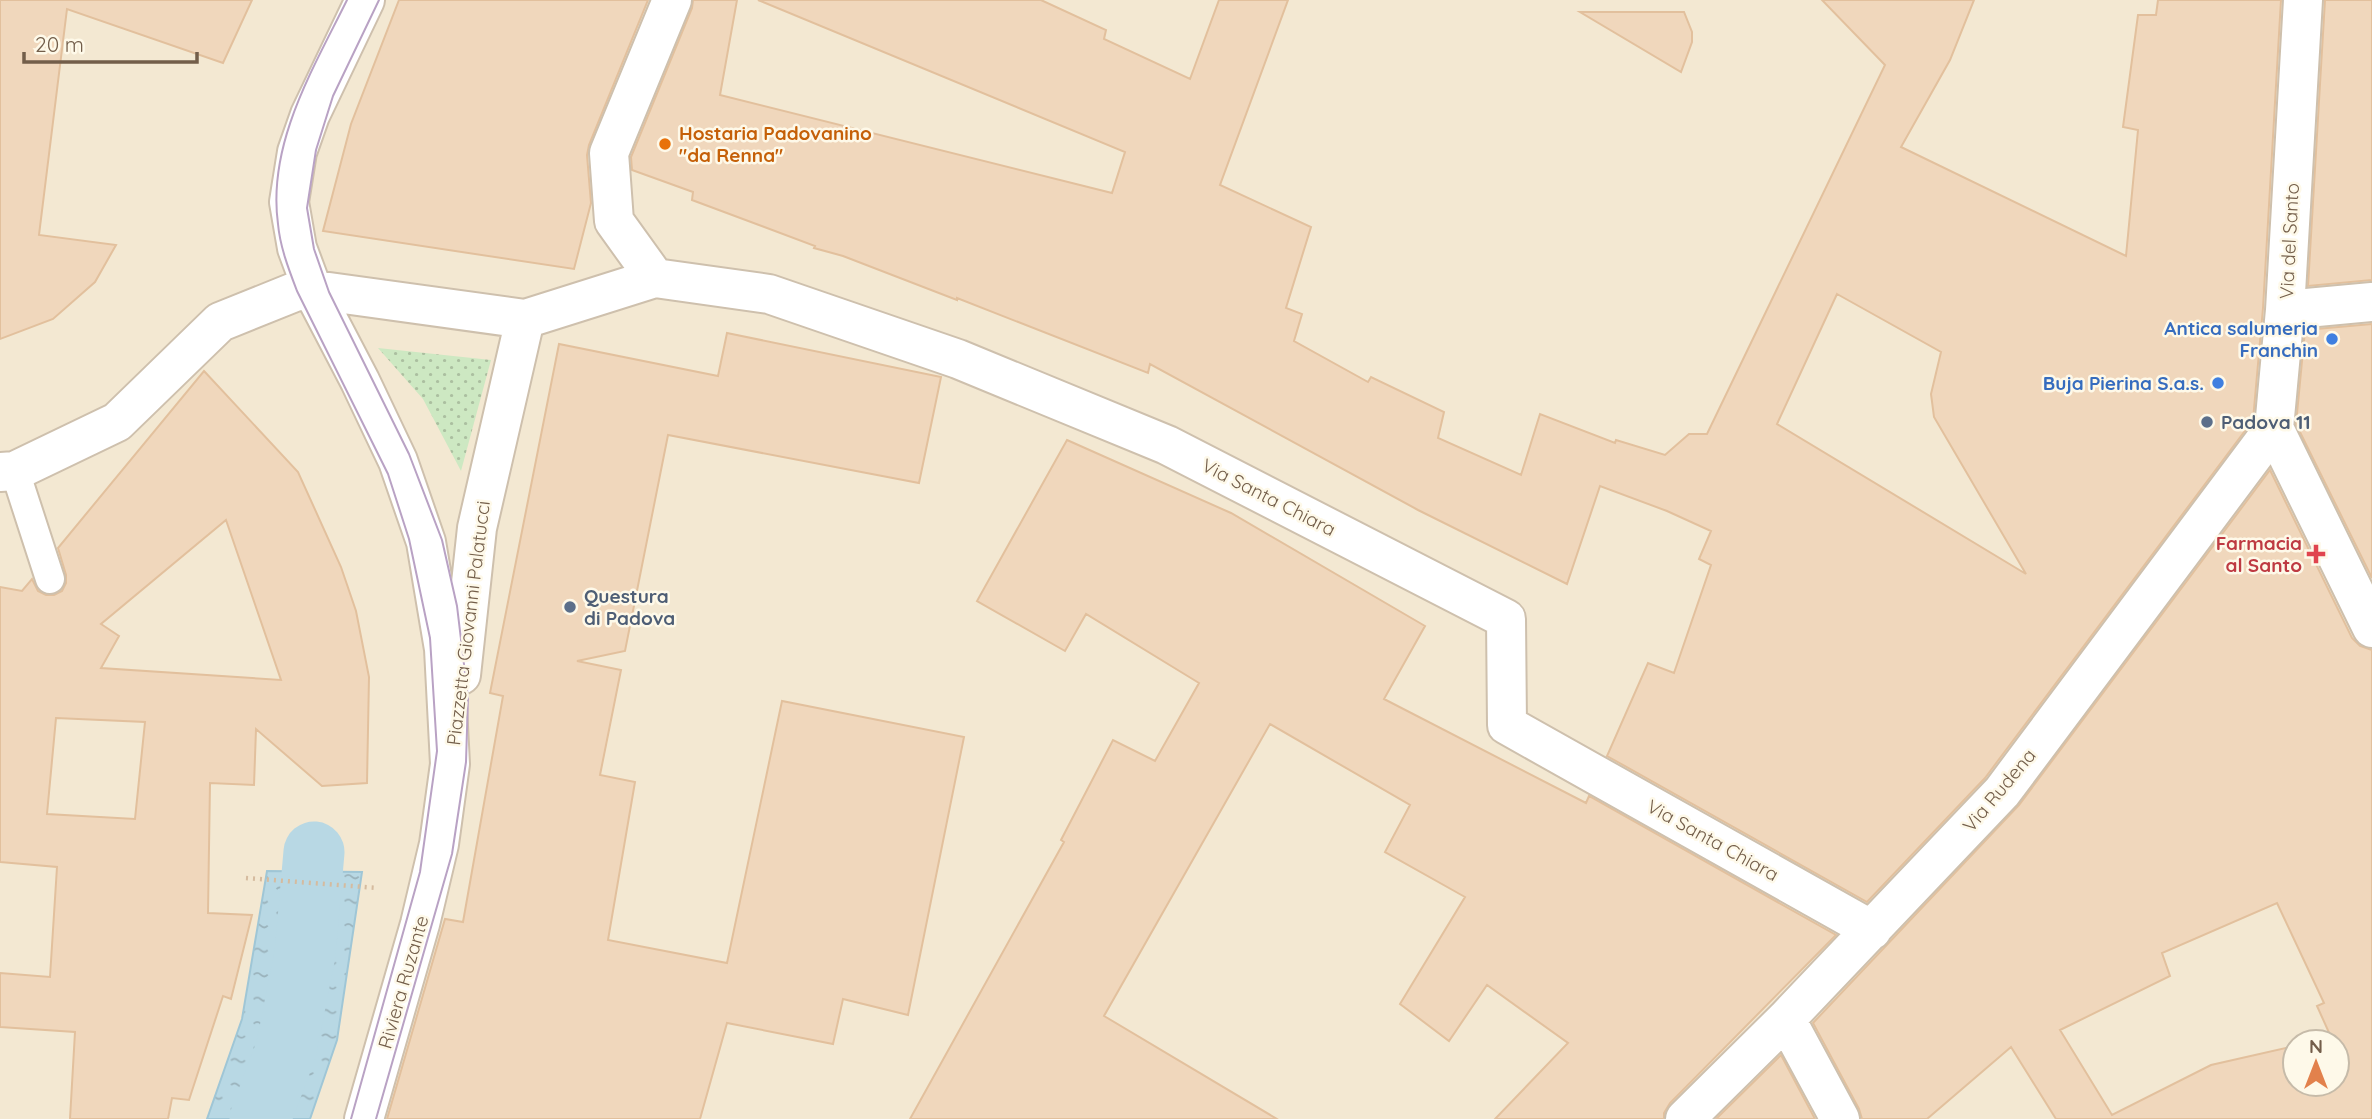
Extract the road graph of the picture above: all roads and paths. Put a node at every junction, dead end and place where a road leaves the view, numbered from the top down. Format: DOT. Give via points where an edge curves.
graph roads {
  1 [pos="365,0"];
  2 [pos="672,0"];
  3 [pos="2302,0"];
  4 [pos="655,278"];
  5 [pos="313,291"];
  6 [pos="2372,302"];
  7 [pos="2285,310"];
  8 [pos="526,319"];
  9 [pos="2274,428"];
  10 [pos="7,471"];
  11 [pos="50,579"];
  12 [pos="2372,628"];
  13 [pos="450,764"];
  14 [pos="439,844"];
  15 [pos="246,878"];
  16 [pos="386,888"];
  17 [pos="1872,930"];
  18 [pos="1786,1019"];
  19 [pos="364,1119"];
  20 [pos="1685,1119"];
  21 [pos="1840,1119"];
  1 -- 5 [label="street, Piazzetta Giovanni Palatucci" via="297,152 289,202 297,248"];
  2 -- 4 [label="street" via="609,153 614,221"];
  3 -- 7 [label="street, Via del Santo"];
  4 -- 8 [label="street, Via Santa Chiara"];
  4 -- 17 [label="street, Via Santa Chiara" via="769,294 958,359 1167,444 1506,619 1507,725"];
  5 -- 8 [label="street"];
  5 -- 10 [label="street" via="297,291 220,322 117,422"];
  5 -- 13 [label="street, Piazzetta Giovanni Palatucci" via="398,461 426,542 444,649"];
  6 -- 7 [label="street"];
  7 -- 9 [label="street, Via del Santo"];
  8 -- 13 [label="street, Piazzetta Giovanni Palatucci" via="477,528"];
  9 -- 12 [label="street"];
  9 -- 17 [label="street, Via Rudena" via="2001,792"];
  10 -- 11 [label="lane"];
  13 -- 14 [label="street, Piazzetta Giovanni Palatucci"];
  14 -- 19 [label="street, Riviera Ruzante"];
  15 -- 16 [label="path"];
  17 -- 18 [label="street, Via Rudena"];
  18 -- 20 [label="street, Via Rudena"];
  18 -- 21 [label="street"];
}
